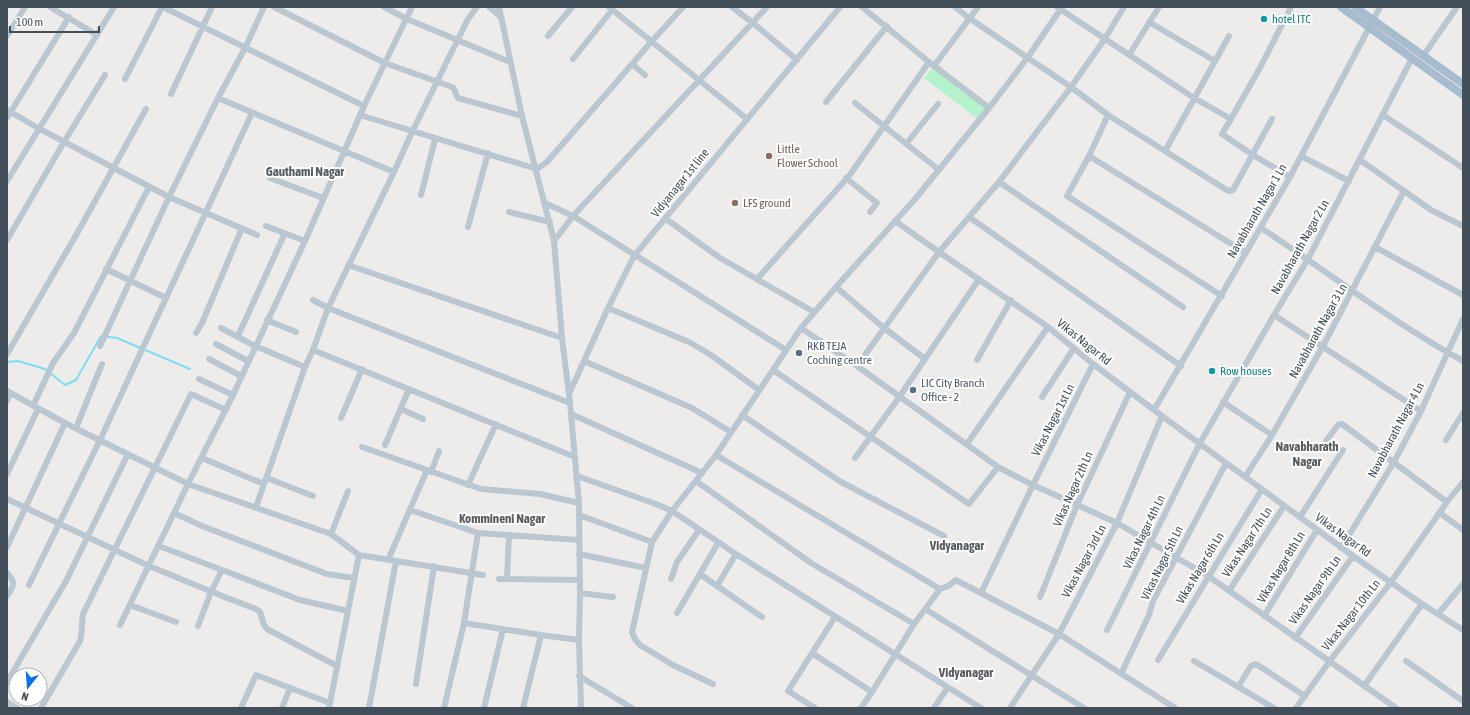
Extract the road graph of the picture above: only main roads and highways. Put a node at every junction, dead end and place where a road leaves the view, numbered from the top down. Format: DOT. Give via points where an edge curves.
graph roads {
  1 [pos="1341,7"];
  2 [pos="1354,7"];
  3 [pos="1371,24"];
  4 [pos="1463,84"];
  5 [pos="1463,95"];
  1 -- 3 [label="main road"];
  2 -- 3 [label="main road"];
  3 -- 4 [label="main road"];
  3 -- 5 [label="main road"];
}
